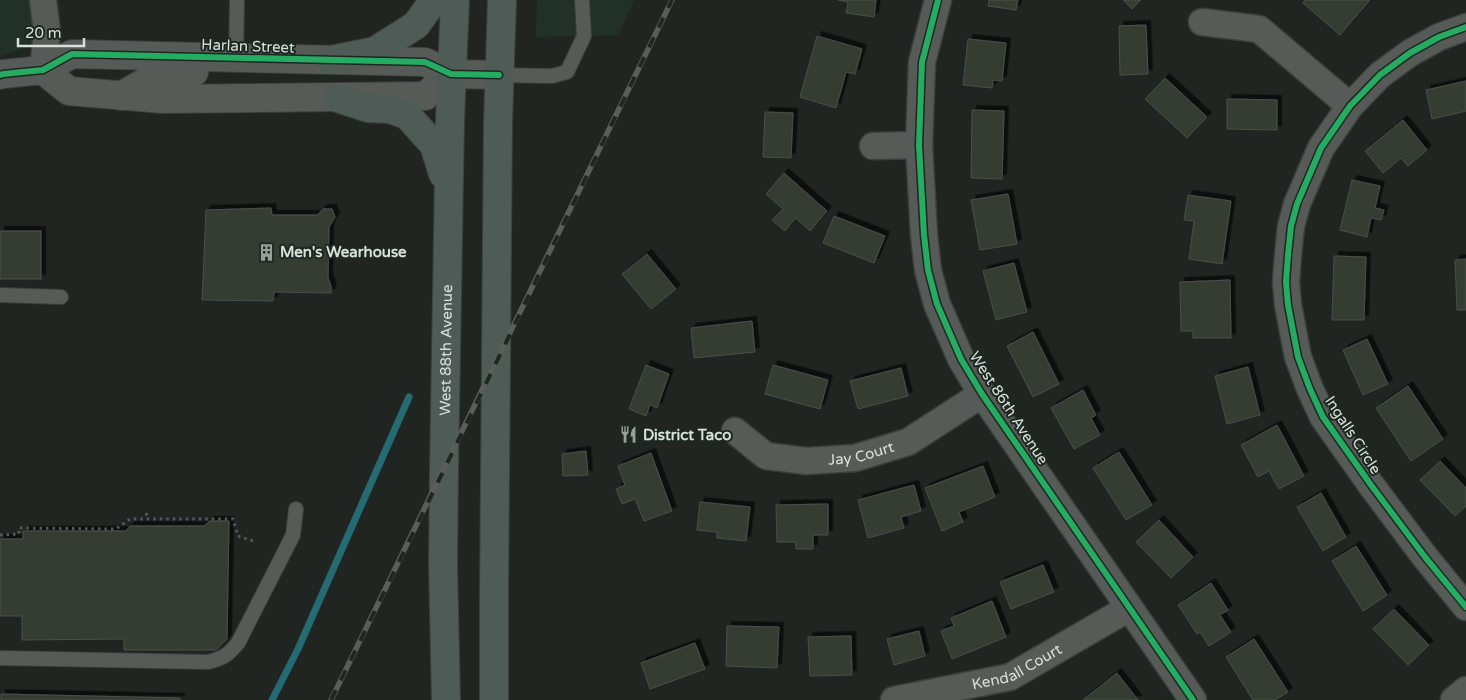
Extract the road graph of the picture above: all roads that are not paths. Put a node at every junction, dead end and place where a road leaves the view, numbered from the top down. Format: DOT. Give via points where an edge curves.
graph roads {
  1 [pos="43,0"];
  2 [pos="237,0"];
  3 [pos="434,0"];
  4 [pos="455,0"];
  5 [pos="502,0"];
  6 [pos="582,0"];
  7 [pos="938,0"];
  8 [pos="1202,22"];
  9 [pos="1466,27"];
  10 [pos="236,58"];
  11 [pos="291,59"];
  12 [pos="331,60"];
  13 [pos="42,70"];
  14 [pos="451,74"];
  15 [pos="0,75"];
  16 [pos="499,75"];
  17 [pos="122,96"];
  18 [pos="338,98"];
  19 [pos="1350,106"];
  20 [pos="919,145"];
  21 [pos="873,146"];
  22 [pos="449,195"];
  23 [pos="0,295"];
  24 [pos="61,297"];
  25 [pos="982,394"];
  26 [pos="735,431"];
  27 [pos="296,509"];
  28 [pos="1466,607"];
  29 [pos="1128,608"];
  30 [pos="0,658"];
  31 [pos="1466,690"];
  32 [pos="446,700"];
  33 [pos="494,700"];
  34 [pos="894,700"];
  35 [pos="1193,700"];
  36 [pos="1454,700"];
  1 -- 13 [label="street" via="47,32"];
  2 -- 10 [label="lane"];
  3 -- 12 [label="main road" via="416,25 375,51"];
  4 -- 14 [label="main road, West 88th Avenue"];
  5 -- 16 [label="main road"];
  6 -- 16 [label="lane" via="584,36 567,72 552,76"];
  7 -- 20 [label="street, West 86th Avenue" via="922,62"];
  8 -- 19 [label="street" via="1259,29"];
  9 -- 19 [label="street, Ingalls Circle" via="1410,53 1380,75"];
  10 -- 11 [label="street, Harlan Street"];
  10 -- 13 [label="street, Harlan Street" via="72,54"];
  11 -- 12 [label="street, Harlan Street"];
  11 -- 17 [label="street" via="238,73 162,72"];
  12 -- 14 [label="street, Harlan Street" via="424,62"];
  13 -- 15 [label="street, Harlan Street"];
  13 -- 17 [label="street" via="69,91"];
  14 -- 16 [label="street, Harlan Street"];
  14 -- 18 [label="street" via="424,96"];
  14 -- 22 [label="main road, West 88th Avenue"];
  16 -- 33 [label="main road"];
  17 -- 18 [label="street" via="163,99"];
  18 -- 22 [label="main road" via="368,108 389,108 407,115 434,145"];
  19 -- 28 [label="street, Ingalls Circle" via="1321,148 1291,226 1286,282 1298,358 1323,417 1425,557"];
  20 -- 21 [label="street"];
  20 -- 25 [label="street, West 86th Avenue" via="924,235 936,304 961,359"];
  22 -- 32 [label="main road, West 88th Avenue" via="443,565"];
  23 -- 24 [label="lane"];
  25 -- 26 [label="street, Jay Court" via="908,442 855,458 806,461 766,456"];
  25 -- 29 [label="street, West 86th Avenue"];
  27 -- 30 [label="lane" via="293,535 238,642 222,658 208,662"];
  29 -- 34 [label="street, Kendall Court" via="1010,677"];
  29 -- 35 [label="street, West 86th Avenue"];
  31 -- 36 [label="street"];
}
